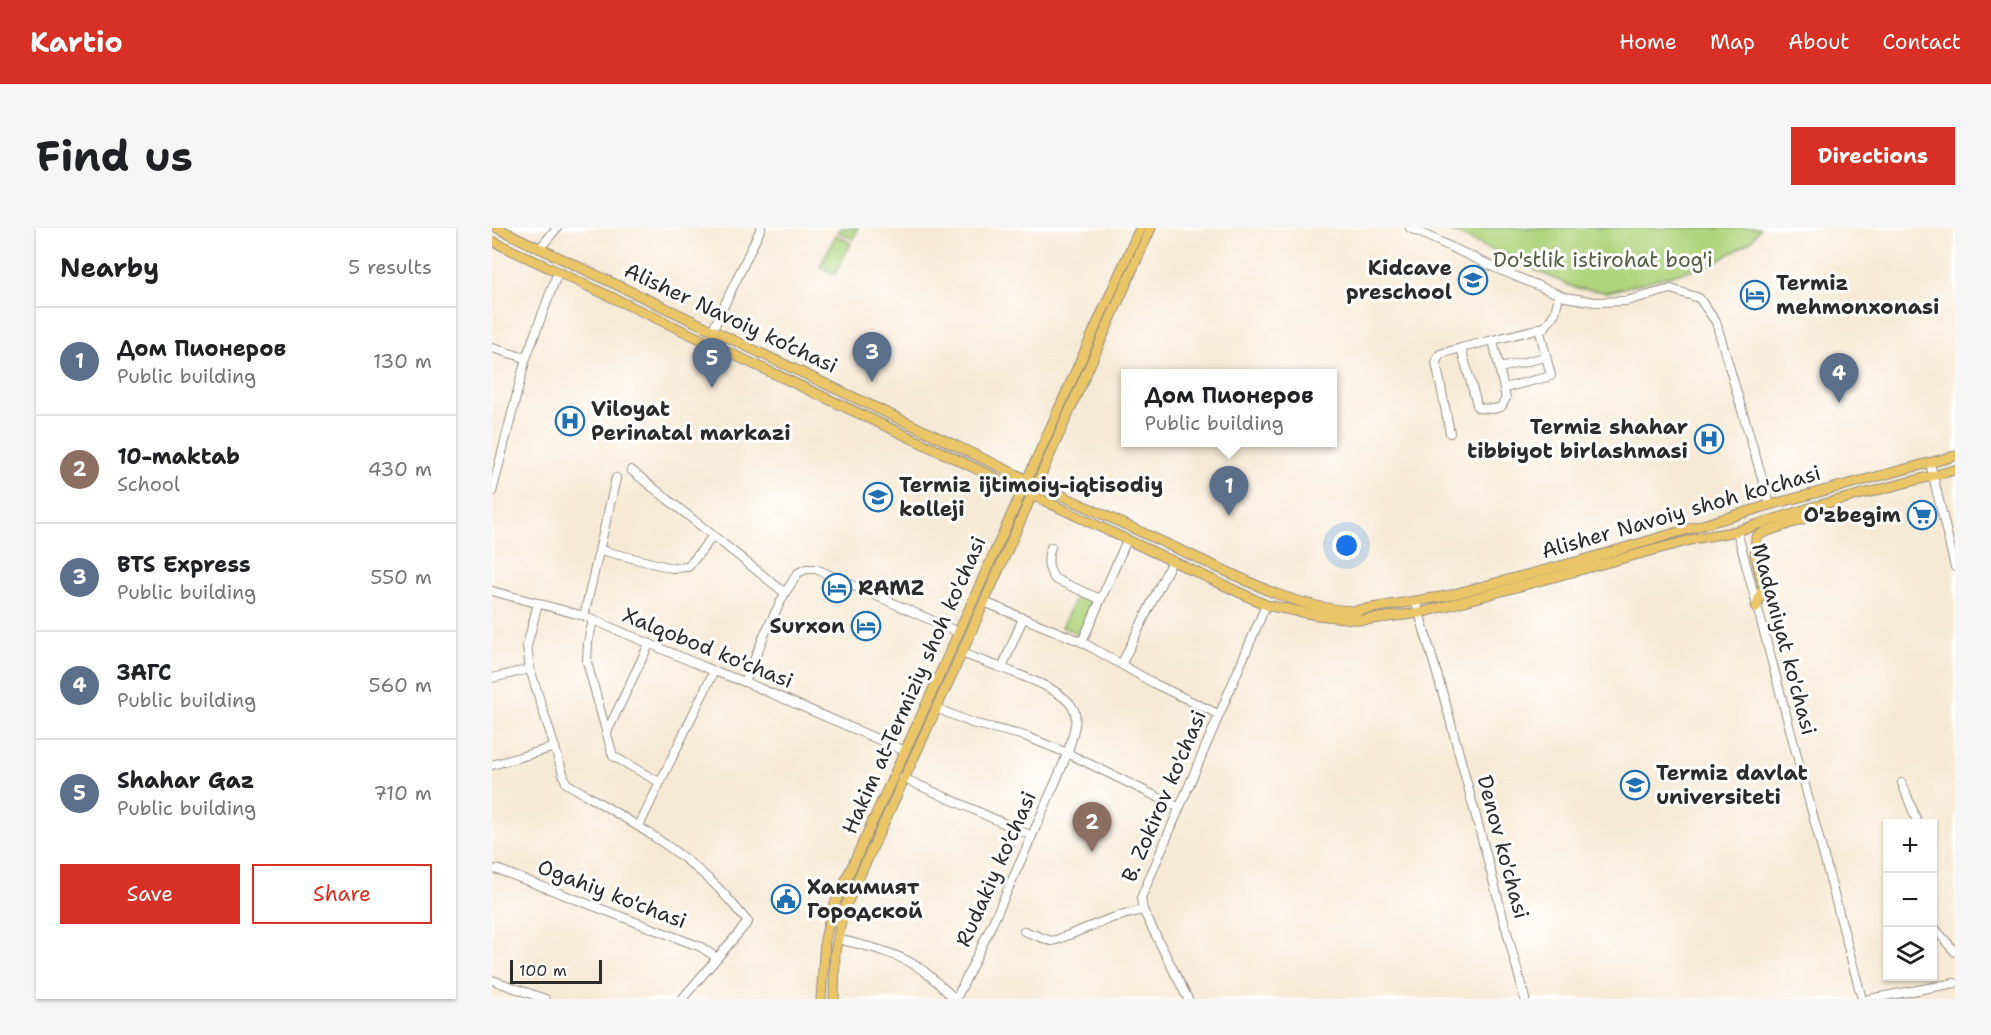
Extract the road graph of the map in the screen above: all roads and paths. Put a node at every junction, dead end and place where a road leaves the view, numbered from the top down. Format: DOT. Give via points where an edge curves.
graph roads {
  1 [pos="497,228"];
  2 [pos="556,228"];
  3 [pos="761,228"];
  4 [pos="1140,228"];
  5 [pos="1151,228"];
  6 [pos="1410,228"];
  7 [pos="492,241"];
  8 [pos="540,248"];
  9 [pos="558,272"];
  10 [pos="1559,295"];
  11 [pos="1539,328"];
  12 [pos="713,329"];
  13 [pos="1493,340"];
  14 [pos="492,348"];
  15 [pos="1461,348"];
  16 [pos="1545,357"];
  17 [pos="526,358"];
  18 [pos="1500,368"];
  19 [pos="1504,388"];
  20 [pos="868,403"];
  21 [pos="862,415"];
  22 [pos="1450,433"];
  23 [pos="1955,456"];
  24 [pos="1930,463"];
  25 [pos="631,470"];
  26 [pos="1955,470"];
  27 [pos="1933,476"];
  28 [pos="616,478"];
  29 [pos="1026,479"];
  30 [pos="1036,484"];
  31 [pos="1021,491"];
  32 [pos="492,492"];
  33 [pos="1032,495"];
  34 [pos="1770,505"];
  35 [pos="1816,506"];
  36 [pos="1731,516"];
  37 [pos="1775,518"];
  38 [pos="1735,531"];
  39 [pos="713,536"];
  40 [pos="1127,540"];
  41 [pos="1051,547"];
  42 [pos="600,550"];
  43 [pos="1172,561"];
  44 [pos="1955,567"];
  45 [pos="492,591"];
  46 [pos="785,592"];
  47 [pos="1100,599"];
  48 [pos="984,602"];
  49 [pos="1416,602"];
  50 [pos="538,603"];
  51 [pos="1266,605"];
  52 [pos="1756,608"];
  53 [pos="1420,613"];
  54 [pos="584,616"];
  55 [pos="1023,618"];
  56 [pos="593,620"];
  57 [pos="958,632"];
  58 [pos="1082,642"];
  59 [pos="649,644"];
  60 [pos="961,653"];
  61 [pos="1122,663"];
  62 [pos="1002,668"];
  63 [pos="530,669"];
  64 [pos="714,671"];
  65 [pos="492,678"];
  66 [pos="745,681"];
  67 [pos="936,708"];
  68 [pos="1218,714"];
  69 [pos="607,732"];
  70 [pos="555,747"];
  71 [pos="905,752"];
  72 [pos="1067,753"];
  73 [pos="492,765"];
  74 [pos="903,778"];
  75 [pos="659,782"];
  76 [pos="1902,783"];
  77 [pos="1178,807"];
  78 [pos="1916,819"];
  79 [pos="639,826"];
  80 [pos="1032,836"];
  81 [pos="493,867"];
  82 [pos="1143,910"];
  83 [pos="1934,927"];
  84 [pos="1024,931"];
  85 [pos="837,939"];
  86 [pos="1955,952"];
  87 [pos="717,958"];
  88 [pos="492,980"];
  89 [pos="1955,983"];
  90 [pos="545,999"];
  91 [pos="682,999"];
  92 [pos="821,999"];
  93 [pos="834,999"];
  94 [pos="956,999"];
  95 [pos="1188,999"];
  96 [pos="1525,999"];
  97 [pos="1862,999"];
  98 [pos="1869,999"];
  1 -- 8 [label="main road, Alisher Navoiy ko’chasi"];
  2 -- 8 [label="street"];
  3 -- 12 [label="street"];
  4 -- 29 [label="main road, Hakim at-Termiziy shoh ko'chasi"];
  5 -- 30 [label="main road, Hakim at-Termiziy shoh ko'chasi"];
  6 -- 10 [label="street"];
  7 -- 9 [label="main road, Alisher Navoiy ko’chasi"];
  8 -- 12 [label="main road, Alisher Navoiy ko’chasi"];
  9 -- 17 [label="street"];
  9 -- 21 [label="main road, Alisher Navoiy ko’chasi"];
  10 -- 11 [label="street" via="1555,313 1545,327"];
  10 -- 34 [label="street" via="1595,302 1626,301 1671,289 1699,298 1716,322"];
  11 -- 13 [label="street"];
  11 -- 16 [label="street"];
  12 -- 20 [label="main road, Alisher Navoiy ko’chasi"];
  13 -- 15 [label="street"];
  13 -- 18 [label="street"];
  14 -- 17 [label="street"];
  15 -- 19 [label="street" via="1478,408 1501,407 1506,398"];
  15 -- 22 [label="street" via="1440,354 1436,362"];
  16 -- 18 [label="street"];
  16 -- 19 [label="street" via="1551,376"];
  17 -- 32 [label="street"];
  18 -- 19 [label="street"];
  20 -- 21 [label="main road"];
  20 -- 29 [label="main road, Alisher Navoiy ko’chasi"];
  21 -- 31 [label="main road, Alisher Navoiy ko’chasi"];
  23 -- 24 [label="main road, Alisher Navoiy shoh ko'chasi"];
  24 -- 27 [label="street"];
  24 -- 34 [label="main road, Alisher Navoiy shoh ko'chasi"];
  25 -- 39 [label="street"];
  26 -- 27 [label="main road, Alisher Navoiy shoh ko'chasi"];
  27 -- 35 [label="main road, Alisher Navoiy shoh ko'chasi"];
  27 -- 44 [label="street"];
  28 -- 42 [label="street"];
  29 -- 30 [label="main road, Alisher Navoiy ko’chasi"];
  29 -- 31 [label="main road, Hakim at-Termiziy shoh ko'chasi"];
  30 -- 33 [label="main road, Hakim at-Termiziy shoh ko'chasi"];
  30 -- 49 [label="main road, Alisher Navoiy ko’chasi" via="1297,602 1354,611"];
  31 -- 33 [label="main road, Alisher Navoiy ko’chasi"];
  31 -- 57 [label="main road, Hakim at-Termiziy shoh ko'chasi"];
  33 -- 40 [label="main road, Alisher Navoiy ko’chasi"];
  33 -- 48 [label="main road, Hakim at-Termiziy shoh ko'chasi"];
  34 -- 36 [label="main road, Alisher Navoiy shoh ko'chasi"];
  34 -- 37 [label="main road" via="1776,511"];
  35 -- 37 [label="main road, Alisher Navoiy shoh ko'chasi"];
  35 -- 52 [label="main road" via="1803,519 1756,537 1755,554 1763,586"];
  36 -- 38 [label="main road" via="1728,524"];
  36 -- 49 [label="main road, Alisher Navoiy shoh ko'chasi" via="1576,562"];
  37 -- 38 [label="main road, Alisher Navoiy shoh ko'chasi"];
  38 -- 52 [label="street, Madaniyat ko'chasi"];
  38 -- 53 [label="main road, Alisher Navoiy shoh ko'chasi"];
  39 -- 42 [label="street" via="688,567 672,568"];
  39 -- 46 [label="street"];
  40 -- 43 [label="main road, Alisher Navoiy ko’chasi"];
  40 -- 47 [label="street"];
  41 -- 47 [label="street" via="1047,557 1055,579"];
  42 -- 54 [label="street"];
  43 -- 51 [label="main road, Alisher Navoiy ko’chasi"];
  43 -- 61 [label="street"];
  45 -- 50 [label="street, Xalqobod ko'chasi"];
  46 -- 57 [label="street" via="798,573 816,569"];
  46 -- 66 [label="street"];
  47 -- 58 [label="street"];
  48 -- 55 [label="street"];
  48 -- 60 [label="main road, Hakim at-Termiziy shoh ko'chasi"];
  49 -- 53 [label="street, Denov ko'chasi"];
  50 -- 54 [label="street, Xalqobod ko'chasi"];
  50 -- 63 [label="street" via="527,646"];
  51 -- 53 [label="main road, Alisher Navoiy ko’chasi" via="1363,620"];
  51 -- 68 [label="street, B. Zokirov ko'chasi"];
  52 -- 97 [label="street, Madaniyat ko'chasi"];
  53 -- 96 [label="street, Denov ko'chasi"];
  54 -- 56 [label="street, Xalqobod ko'chasi"];
  55 -- 58 [label="street"];
  55 -- 62 [label="street"];
  56 -- 59 [label="street, Xalqobod ko'chasi"];
  56 -- 69 [label="street" via="587,662"];
  57 -- 71 [label="main road, Hakim at-Termiziy shoh ko'chasi"];
  58 -- 61 [label="street"];
  59 -- 64 [label="street, Xalqobod ko'chasi"];
  59 -- 69 [label="street"];
  60 -- 62 [label="street, Rudakiy ko'chasi"];
  60 -- 67 [label="main road, Hakim at-Termiziy shoh ko'chasi"];
  61 -- 68 [label="street" via="1155,684"];
  62 -- 72 [label="street, Rudakiy ko'chasi" via="1067,699 1076,715"];
  63 -- 65 [label="street"];
  63 -- 70 [label="street"];
  64 -- 66 [label="street, Xalqobod ko'chasi"];
  64 -- 75 [label="street"];
  66 -- 71 [label="street, Xalqobod ko'chasi"];
  67 -- 72 [label="street"];
  67 -- 74 [label="main road, Hakim at-Termiziy shoh ko'chasi"];
  68 -- 77 [label="street, B. Zokirov ko'chasi"];
  69 -- 75 [label="street" via="613,756"];
  70 -- 73 [label="street"];
  70 -- 79 [label="street" via="566,783"];
  71 -- 92 [label="main road, Hakim at-Termiziy shoh ko'chasi" via="832,910 825,939"];
  72 -- 77 [label="street"];
  72 -- 80 [label="street, Rudakiy ko'chasi"];
  74 -- 80 [label="street"];
  74 -- 85 [label="main road, Hakim at-Termiziy shoh ko'chasi" via="843,912"];
  75 -- 79 [label="street"];
  76 -- 78 [label="street"];
  77 -- 82 [label="street, B. Zokirov ko'chasi" via="1143,890"];
  79 -- 87 [label="street" via="712,882 748,922"];
  80 -- 94 [label="street, Rudakiy ko'chasi"];
  81 -- 87 [label="street, Ogahiy ko'chasi" via="701,947"];
  82 -- 84 [label="street" via="1051,941"];
  82 -- 95 [label="street, B. Zokirov ko'chasi"];
  83 -- 86 [label="street"];
  85 -- 93 [label="main road, Hakim at-Termiziy shoh ko'chasi"];
  85 -- 94 [label="street" via="906,961 923,970"];
  87 -- 91 [label="street"];
  88 -- 90 [label="street"];
  89 -- 98 [label="street"];
}
